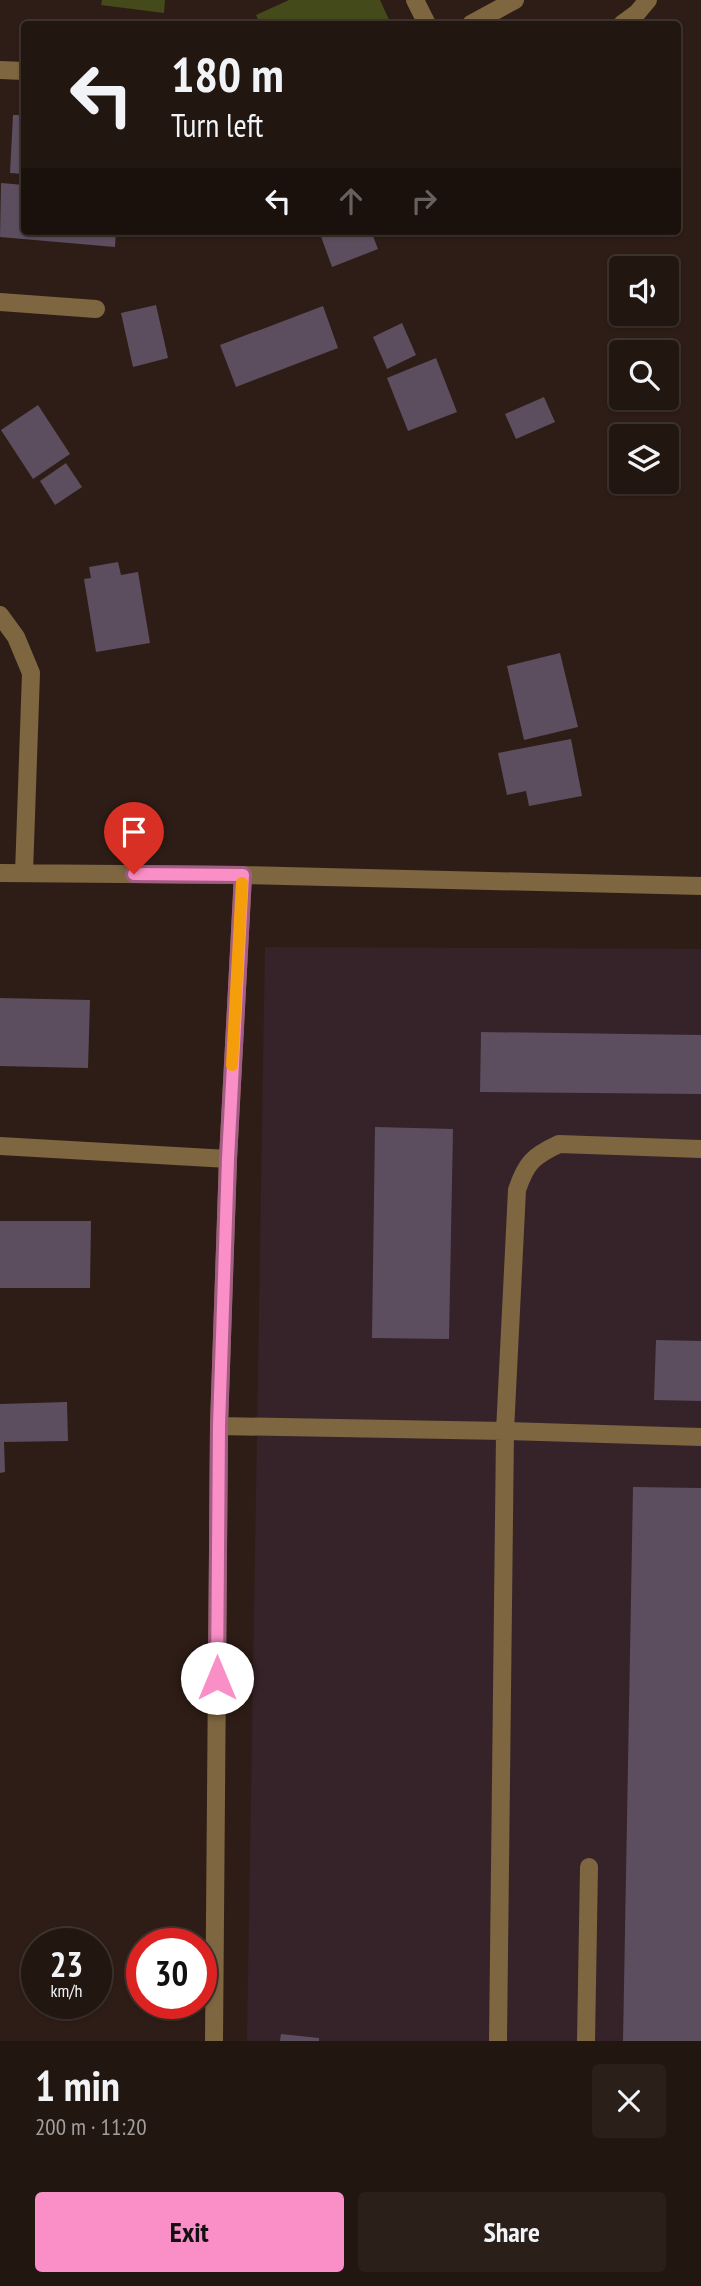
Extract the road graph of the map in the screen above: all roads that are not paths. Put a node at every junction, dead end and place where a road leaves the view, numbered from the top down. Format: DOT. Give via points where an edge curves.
graph roads {
  1 [pos="415,0"];
  2 [pos="515,0"];
  3 [pos="648,0"];
  4 [pos="426,21"];
  5 [pos="476,21"];
  6 [pos="625,21"];
  7 [pos="0,70"];
  8 [pos="21,71"];
  9 [pos="0,302"];
  10 [pos="96,309"];
  11 [pos="0,615"];
  12 [pos="0,873"];
  13 [pos="24,873"];
  14 [pos="243,875"];
  15 [pos="701,886"];
  16 [pos="0,1146"];
  17 [pos="701,1149"];
  18 [pos="228,1159"];
  19 [pos="219,1426"];
  20 [pos="505,1431"];
  21 [pos="701,1437"];
  22 [pos="589,1867"];
  23 [pos="214,2041"];
  24 [pos="498,2041"];
  25 [pos="586,2041"];
  1 -- 4 [label="street"];
  2 -- 5 [label="street"];
  3 -- 6 [label="street"];
  7 -- 8 [label="street"];
  9 -- 10 [label="street"];
  11 -- 13 [label="street" via="32,673"];
  12 -- 13 [label="street"];
  13 -- 14 [label="street"];
  14 -- 15 [label="street"];
  14 -- 18 [label="street"];
  16 -- 18 [label="street"];
  17 -- 20 [label="street" via="559,1144 524,1168 517,1190"];
  18 -- 19 [label="street"];
  19 -- 20 [label="street"];
  19 -- 23 [label="street"];
  20 -- 21 [label="street"];
  20 -- 24 [label="street"];
  22 -- 25 [label="street"];
}
